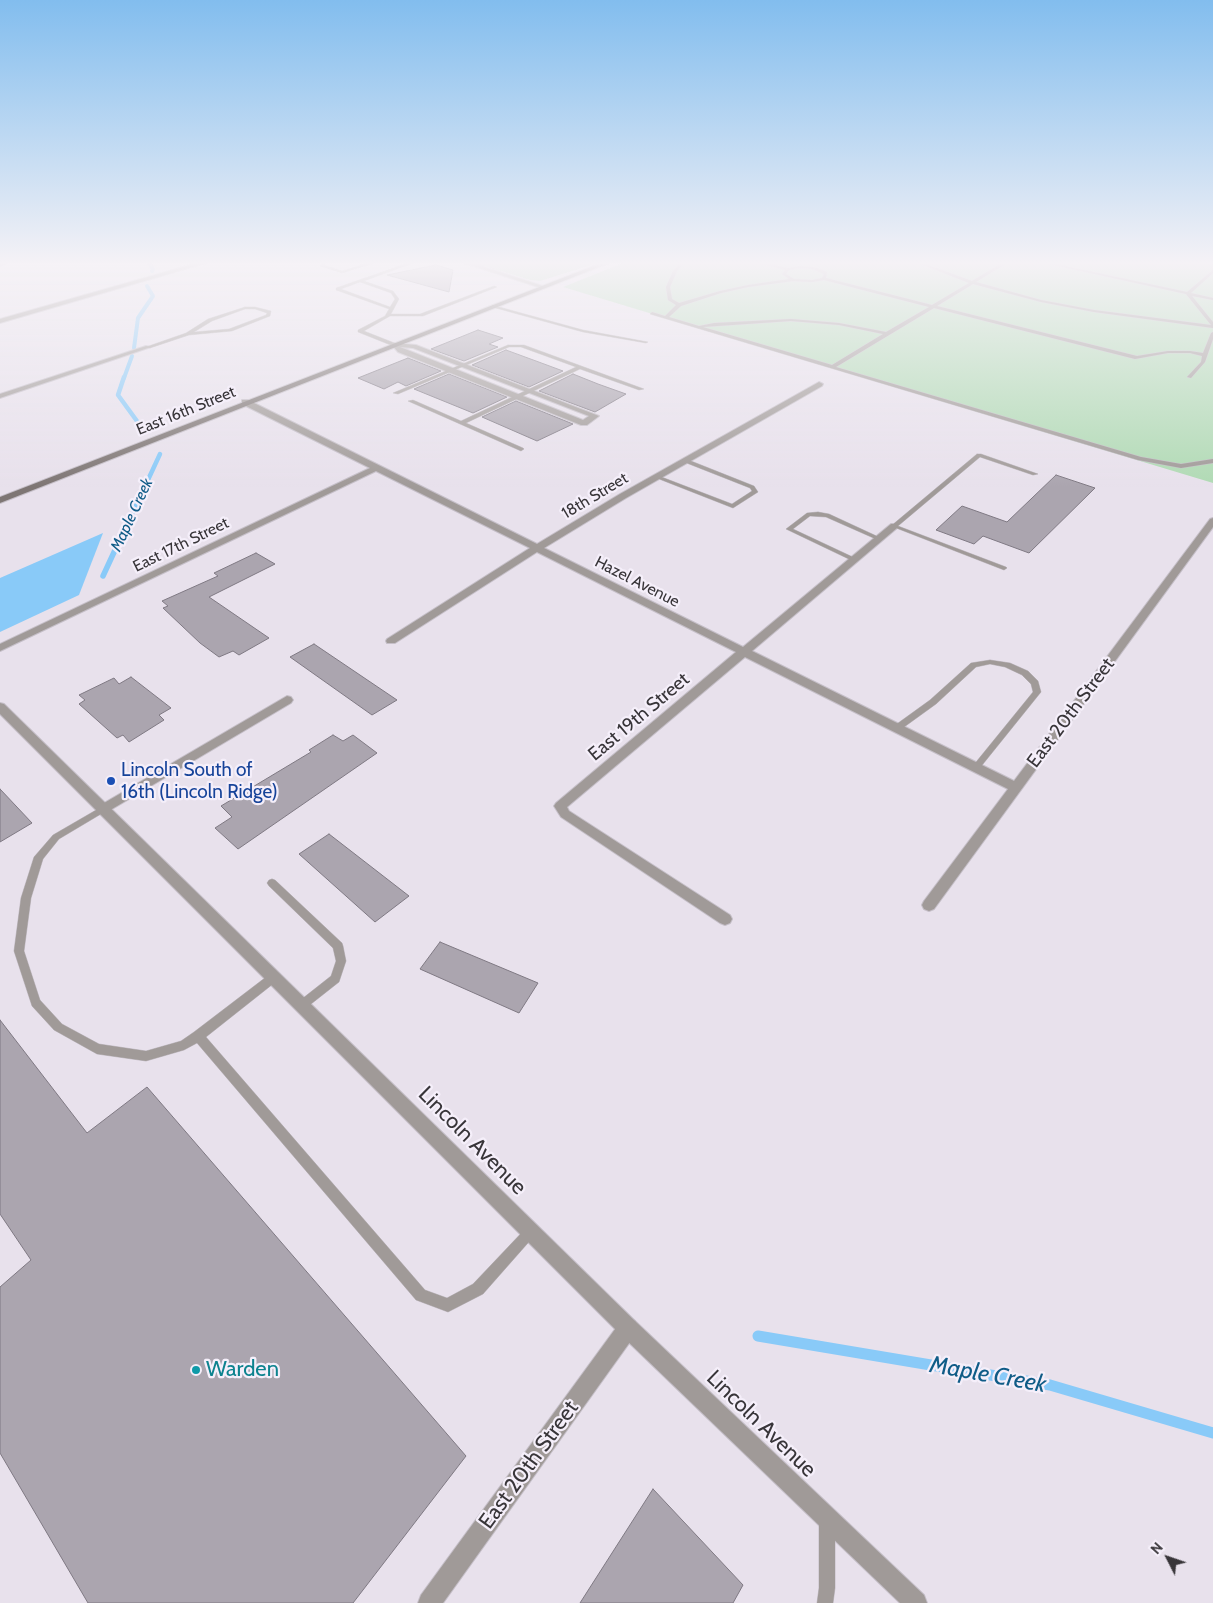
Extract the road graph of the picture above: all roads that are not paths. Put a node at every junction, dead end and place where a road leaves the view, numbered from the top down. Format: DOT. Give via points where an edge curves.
graph roads {
  1 [pos="176,338"];
  2 [pos="377,338"];
  3 [pos="413,338"];
  4 [pos="622,338"];
  5 [pos="734,338"];
  6 [pos="882,338"];
  7 [pos="1048,338"];
  8 [pos="1211,338"];
  9 [pos="646,342"];
  10 [pos="395,345"];
  11 [pos="148,347"];
  12 [pos="1205,355"];
  13 [pos="463,365"];
  14 [pos="580,367"];
  15 [pos="832,367"];
  16 [pos="450,370"];
  17 [pos="1189,377"];
  18 [pos="819,384"];
  19 [pos="641,389"];
  20 [pos="529,390"];
  21 [pos="396,393"];
  22 [pos="0,396"];
  23 [pos="516,396"];
  24 [pos="411,401"];
  25 [pos="246,402"];
  26 [pos="460,422"];
  27 [pos="520,449"];
  28 [pos="686,461"];
  29 [pos="1213,461"];
  30 [pos="376,468"];
  31 [pos="1035,474"];
  32 [pos="656,477"];
  33 [pos="0,500"];
  34 [pos="1213,521"];
  35 [pos="894,526"];
  36 [pos="880,539"];
  37 [pos="537,548"];
  38 [pos="855,560"];
  39 [pos="1004,568"];
  40 [pos="391,641"];
  41 [pos="0,648"];
  42 [pos="746,652"];
  43 [pos="287,700"];
  44 [pos="0,707"];
  45 [pos="898,728"];
  46 [pos="976,767"];
  47 [pos="1016,788"];
  48 [pos="103,809"];
  49 [pos="272,883"];
  50 [pos="929,904"];
  51 [pos="725,919"];
  52 [pos="274,977"];
  53 [pos="302,1005"];
  54 [pos="198,1036"];
  55 [pos="531,1231"];
  56 [pos="628,1328"];
  57 [pos="827,1518"];
  58 [pos="429,1603"];
  59 [pos="825,1603"];
  60 [pos="916,1603"];
  1 -- 11 [label="lane"];
  2 -- 10 [label="lane"];
  3 -- 10 [label="main road, East 16th Street"];
  4 -- 9 [label="lane"];
  5 -- 15 [label="lane"];
  6 -- 15 [label="lane"];
  7 -- 12 [label="lane" via="1139,358 1168,352"];
  8 -- 12 [label="lane"];
  10 -- 13 [label="street" via="414,346"];
  10 -- 16 [label="street" via="400,351"];
  10 -- 25 [label="main road, East 16th Street"];
  11 -- 22 [label="street"];
  12 -- 17 [label="lane"];
  13 -- 14 [label="lane" via="508,346 522,346"];
  13 -- 16 [label="lane"];
  13 -- 20 [label="street"];
  14 -- 19 [label="lane"];
  14 -- 20 [label="lane"];
  15 -- 29 [label="lane" via="1140,459 1181,466"];
  16 -- 21 [label="lane"];
  16 -- 23 [label="street"];
  18 -- 28 [label="street, 18th Street"];
  20 -- 23 [label="lane"];
  20 -- 23 [label="street" via="595,416 584,423"];
  23 -- 26 [label="lane"];
  24 -- 26 [label="lane"];
  25 -- 30 [label="street, Hazel Avenue"];
  25 -- 33 [label="main road, East 16th Street"];
  26 -- 27 [label="lane"];
  28 -- 32 [label="street, 18th Street"];
  28 -- 32 [label="lane" via="752,487 754,492 733,506"];
  30 -- 37 [label="street, Hazel Avenue"];
  30 -- 41 [label="street, East 17th Street"];
  31 -- 35 [label="lane" via="979,456"];
  32 -- 37 [label="street, 18th Street"];
  34 -- 47 [label="street, East 20th Street"];
  35 -- 36 [label="street, East 19th Street"];
  35 -- 39 [label="lane"];
  36 -- 38 [label="street, East 19th Street"];
  36 -- 38 [label="lane" via="827,515 809,514 789,528"];
  37 -- 40 [label="street, 18th Street"];
  37 -- 42 [label="street, Hazel Avenue"];
  38 -- 42 [label="street, East 19th Street"];
  42 -- 45 [label="street, Hazel Avenue"];
  42 -- 51 [label="street, East 19th Street" via="560,806 565,814"];
  43 -- 48 [label="street"];
  44 -- 48 [label="street, Lincoln Avenue"];
  45 -- 46 [label="street, Hazel Avenue"];
  45 -- 46 [label="lane" via="974,665 990,662 1025,673 1035,682 1037,692"];
  46 -- 47 [label="street, Hazel Avenue"];
  47 -- 50 [label="street, East 20th Street"];
  48 -- 52 [label="street, Lincoln Avenue"];
  48 -- 54 [label="lane" via="56,837 39,858 26,898 19,951 36,1003 58,1027 98,1049 146,1056"];
  49 -- 53 [label="lane" via="338,946 341,961 335,979"];
  52 -- 53 [label="street, Lincoln Avenue"];
  52 -- 54 [label="lane"];
  53 -- 55 [label="street, Lincoln Avenue"];
  54 -- 55 [label="lane" via="421,1295 448,1305 478,1290"];
  55 -- 56 [label="street, Lincoln Avenue"];
  56 -- 57 [label="street, Lincoln Avenue"];
  56 -- 58 [label="street, East 20th Street"];
  57 -- 59 [label="lane" via="828,1588"];
  57 -- 60 [label="street, Lincoln Avenue"];
}
